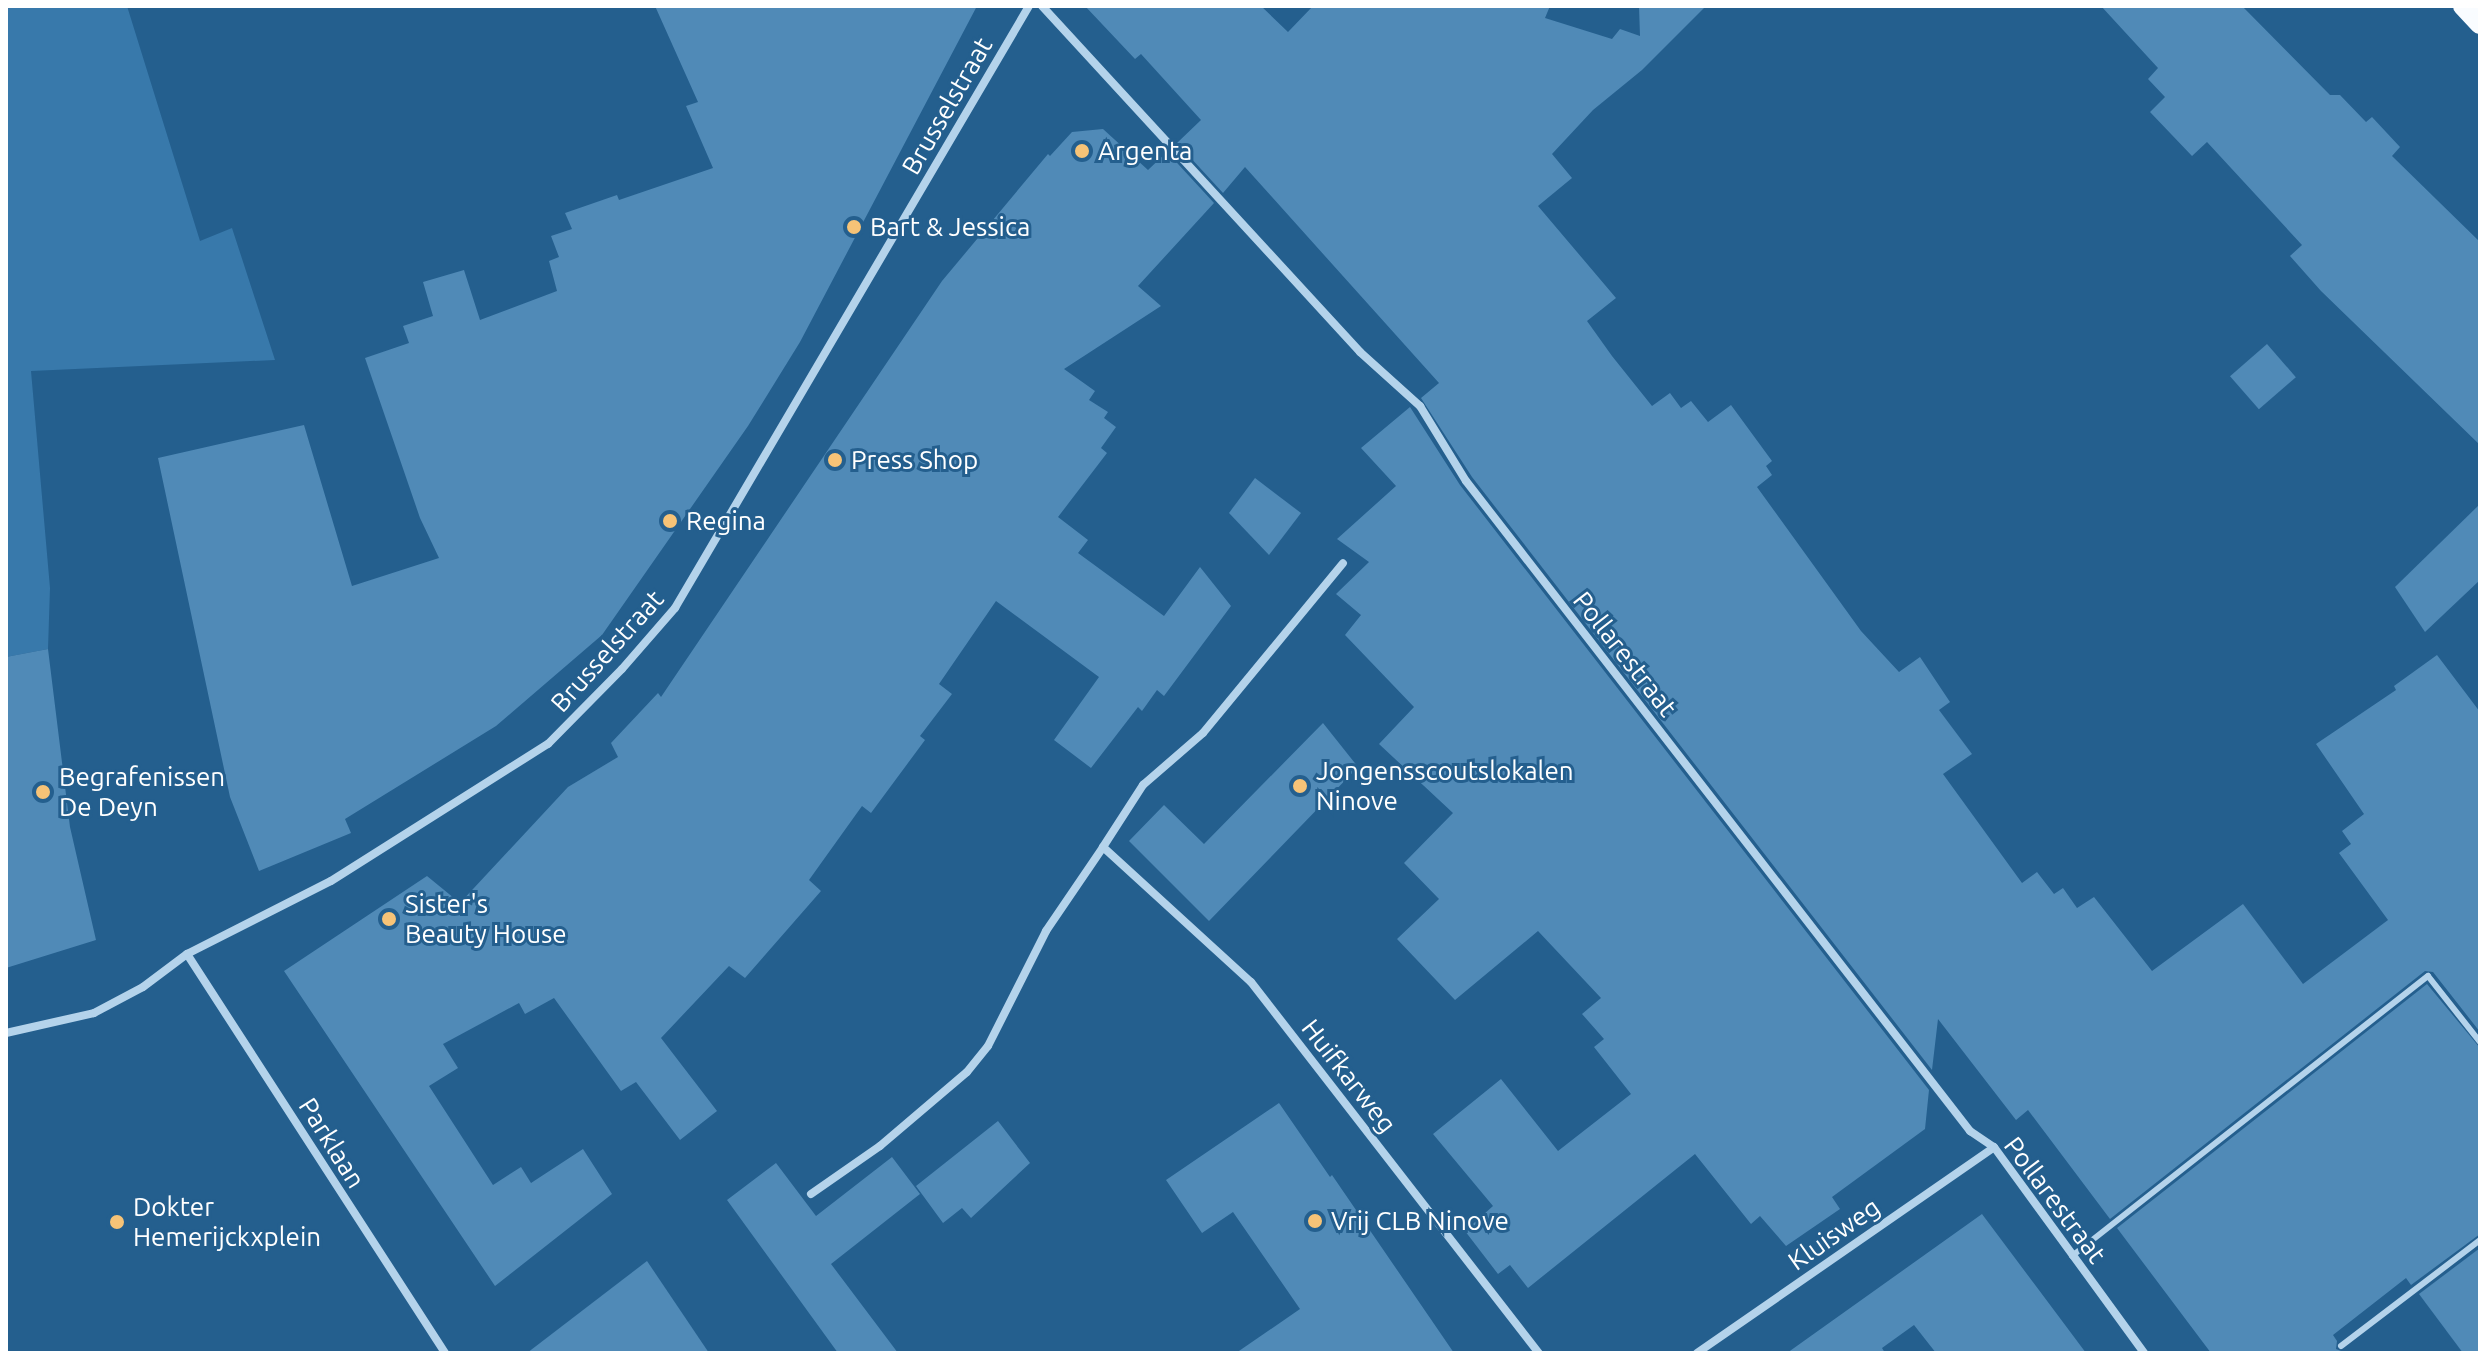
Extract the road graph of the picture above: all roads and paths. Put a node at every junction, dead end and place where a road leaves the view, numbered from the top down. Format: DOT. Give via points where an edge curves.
graph roads {
  1 [pos="1029,6"];
  2 [pos="1042,6"];
  3 [pos="2463,6"];
  4 [pos="2480,24"];
  5 [pos="1343,563"];
  6 [pos="1103,847"];
  7 [pos="187,954"];
  8 [pos="6,1033"];
  9 [pos="2480,1042"];
  10 [pos="1994,1147"];
  11 [pos="811,1194"];
  12 [pos="2480,1240"];
  13 [pos="2072,1256"];
  14 [pos="2341,1346"];
  15 [pos="445,1353"];
  16 [pos="1539,1353"];
  17 [pos="1697,1353"];
  18 [pos="2144,1353"];
  1 -- 7 [label="street, Brusselstraat" via="675,608 622,669 548,744 331,881"];
  2 -- 10 [label="street, Pollarestraat" via="1360,352 1420,406 1466,481 1970,1131"];
  3 -- 4 [label="main road"];
  5 -- 6 [label="street" via="1203,733 1143,785"];
  6 -- 11 [label="street" via="1046,931 988,1046 967,1072 880,1146"];
  6 -- 16 [label="street, Huifkarweg" via="1251,982"];
  7 -- 8 [label="street, Brusselstraat" via="143,987 94,1013"];
  7 -- 15 [label="street, Parklaan"];
  9 -- 13 [label="lane" via="2428,976"];
  10 -- 13 [label="street, Pollarestraat"];
  10 -- 17 [label="street, Kluisweg"];
  12 -- 14 [label="lane"];
  13 -- 18 [label="street, Pollarestraat"];
}
